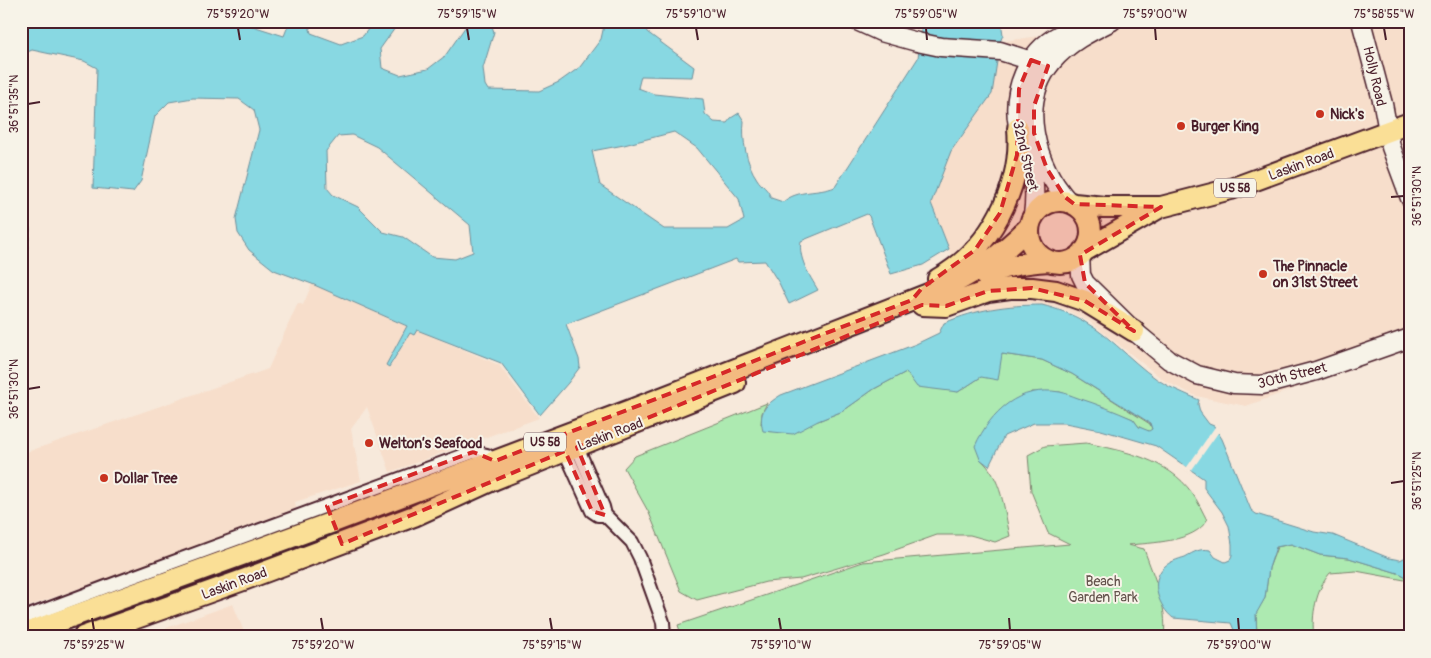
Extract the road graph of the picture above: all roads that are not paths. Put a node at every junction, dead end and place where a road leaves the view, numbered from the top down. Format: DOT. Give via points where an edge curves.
graph roads {
  1 [pos="857,21"];
  2 [pos="1098,21"];
  3 [pos="1112,21"];
  4 [pos="1361,21"];
  5 [pos="1031,60"];
  6 [pos="1048,66"];
  7 [pos="1410,123"];
  8 [pos="1018,128"];
  9 [pos="1387,131"];
  10 [pos="1410,198"];
  11 [pos="1072,203"];
  12 [pos="1161,207"];
  13 [pos="1031,221"];
  14 [pos="1082,253"];
  15 [pos="1050,261"];
  16 [pos="917,303"];
  17 [pos="1134,332"];
  18 [pos="1410,338"];
  19 [pos="571,449"];
  20 [pos="330,514"];
  21 [pos="342,544"];
  22 [pos="21,619"];
  23 [pos="21,635"];
  24 [pos="83,637"];
  25 [pos="664,637"];
  1 -- 5 [label="street" via="917,42 1000,51"];
  2 -- 5 [label="street, 32nd Street" via="1056,36"];
  3 -- 6 [label="street, 32nd Street" via="1076,40"];
  4 -- 9 [label="street, Holly Road"];
  5 -- 6 [label="street"];
  5 -- 8 [label="street, 32nd Street" via="1019,89"];
  6 -- 11 [label="street, 32nd Street" via="1034,106 1034,133 1046,169"];
  7 -- 9 [label="main road, Laskin Road / US 58"];
  8 -- 13 [label="street, 32nd Street" via="1032,168 1035,192"];
  8 -- 16 [label="main road" via="1011,188 989,233 959,264 922,288"];
  9 -- 10 [label="street, Holly Road"];
  9 -- 12 [label="main road, Laskin Road / US 58" via="1231,189"];
  11 -- 12 [label="main road, Laskin Road / US 58" via="1104,207"];
  11 -- 13 [label="main road, US 58" via="1049,203 1040,208"];
  11 -- 14 [label="main road" via="1087,216 1090,225 1089,243"];
  12 -- 14 [label="main road, Laskin Road / US 58"];
  13 -- 15 [label="main road" via="1029,238 1033,248"];
  13 -- 16 [label="main road, Laskin Road / US 58" via="1006,250 980,269"];
  14 -- 15 [label="main road, US 58" via="1066,262"];
  14 -- 17 [label="street, 30th Street" via="1081,275 1085,283"];
  15 -- 16 [label="main road, Laskin Road / US 58" via="997,270"];
  16 -- 17 [label="main road" via="946,306 988,291 1010,288 1056,291 1085,302"];
  16 -- 19 [label="main road, Laskin Road / US 58"];
  16 -- 20 [label="main road, Laskin Road / US 58" via="494,462"];
  17 -- 18 [label="street, 30th Street" via="1169,360 1197,375 1248,385 1275,382 1316,371"];
  19 -- 21 [label="main road, Laskin Road / US 58"];
  19 -- 25 [label="street" via="604,507 605,515 632,542 640,558 663,622"];
  20 -- 21 [label="main road"];
  20 -- 22 [label="street, Laskin Road" via="119,582"];
  20 -- 23 [label="main road, Laskin Road / US 58"];
  21 -- 24 [label="main road, Laskin Road / US 58"];
}
